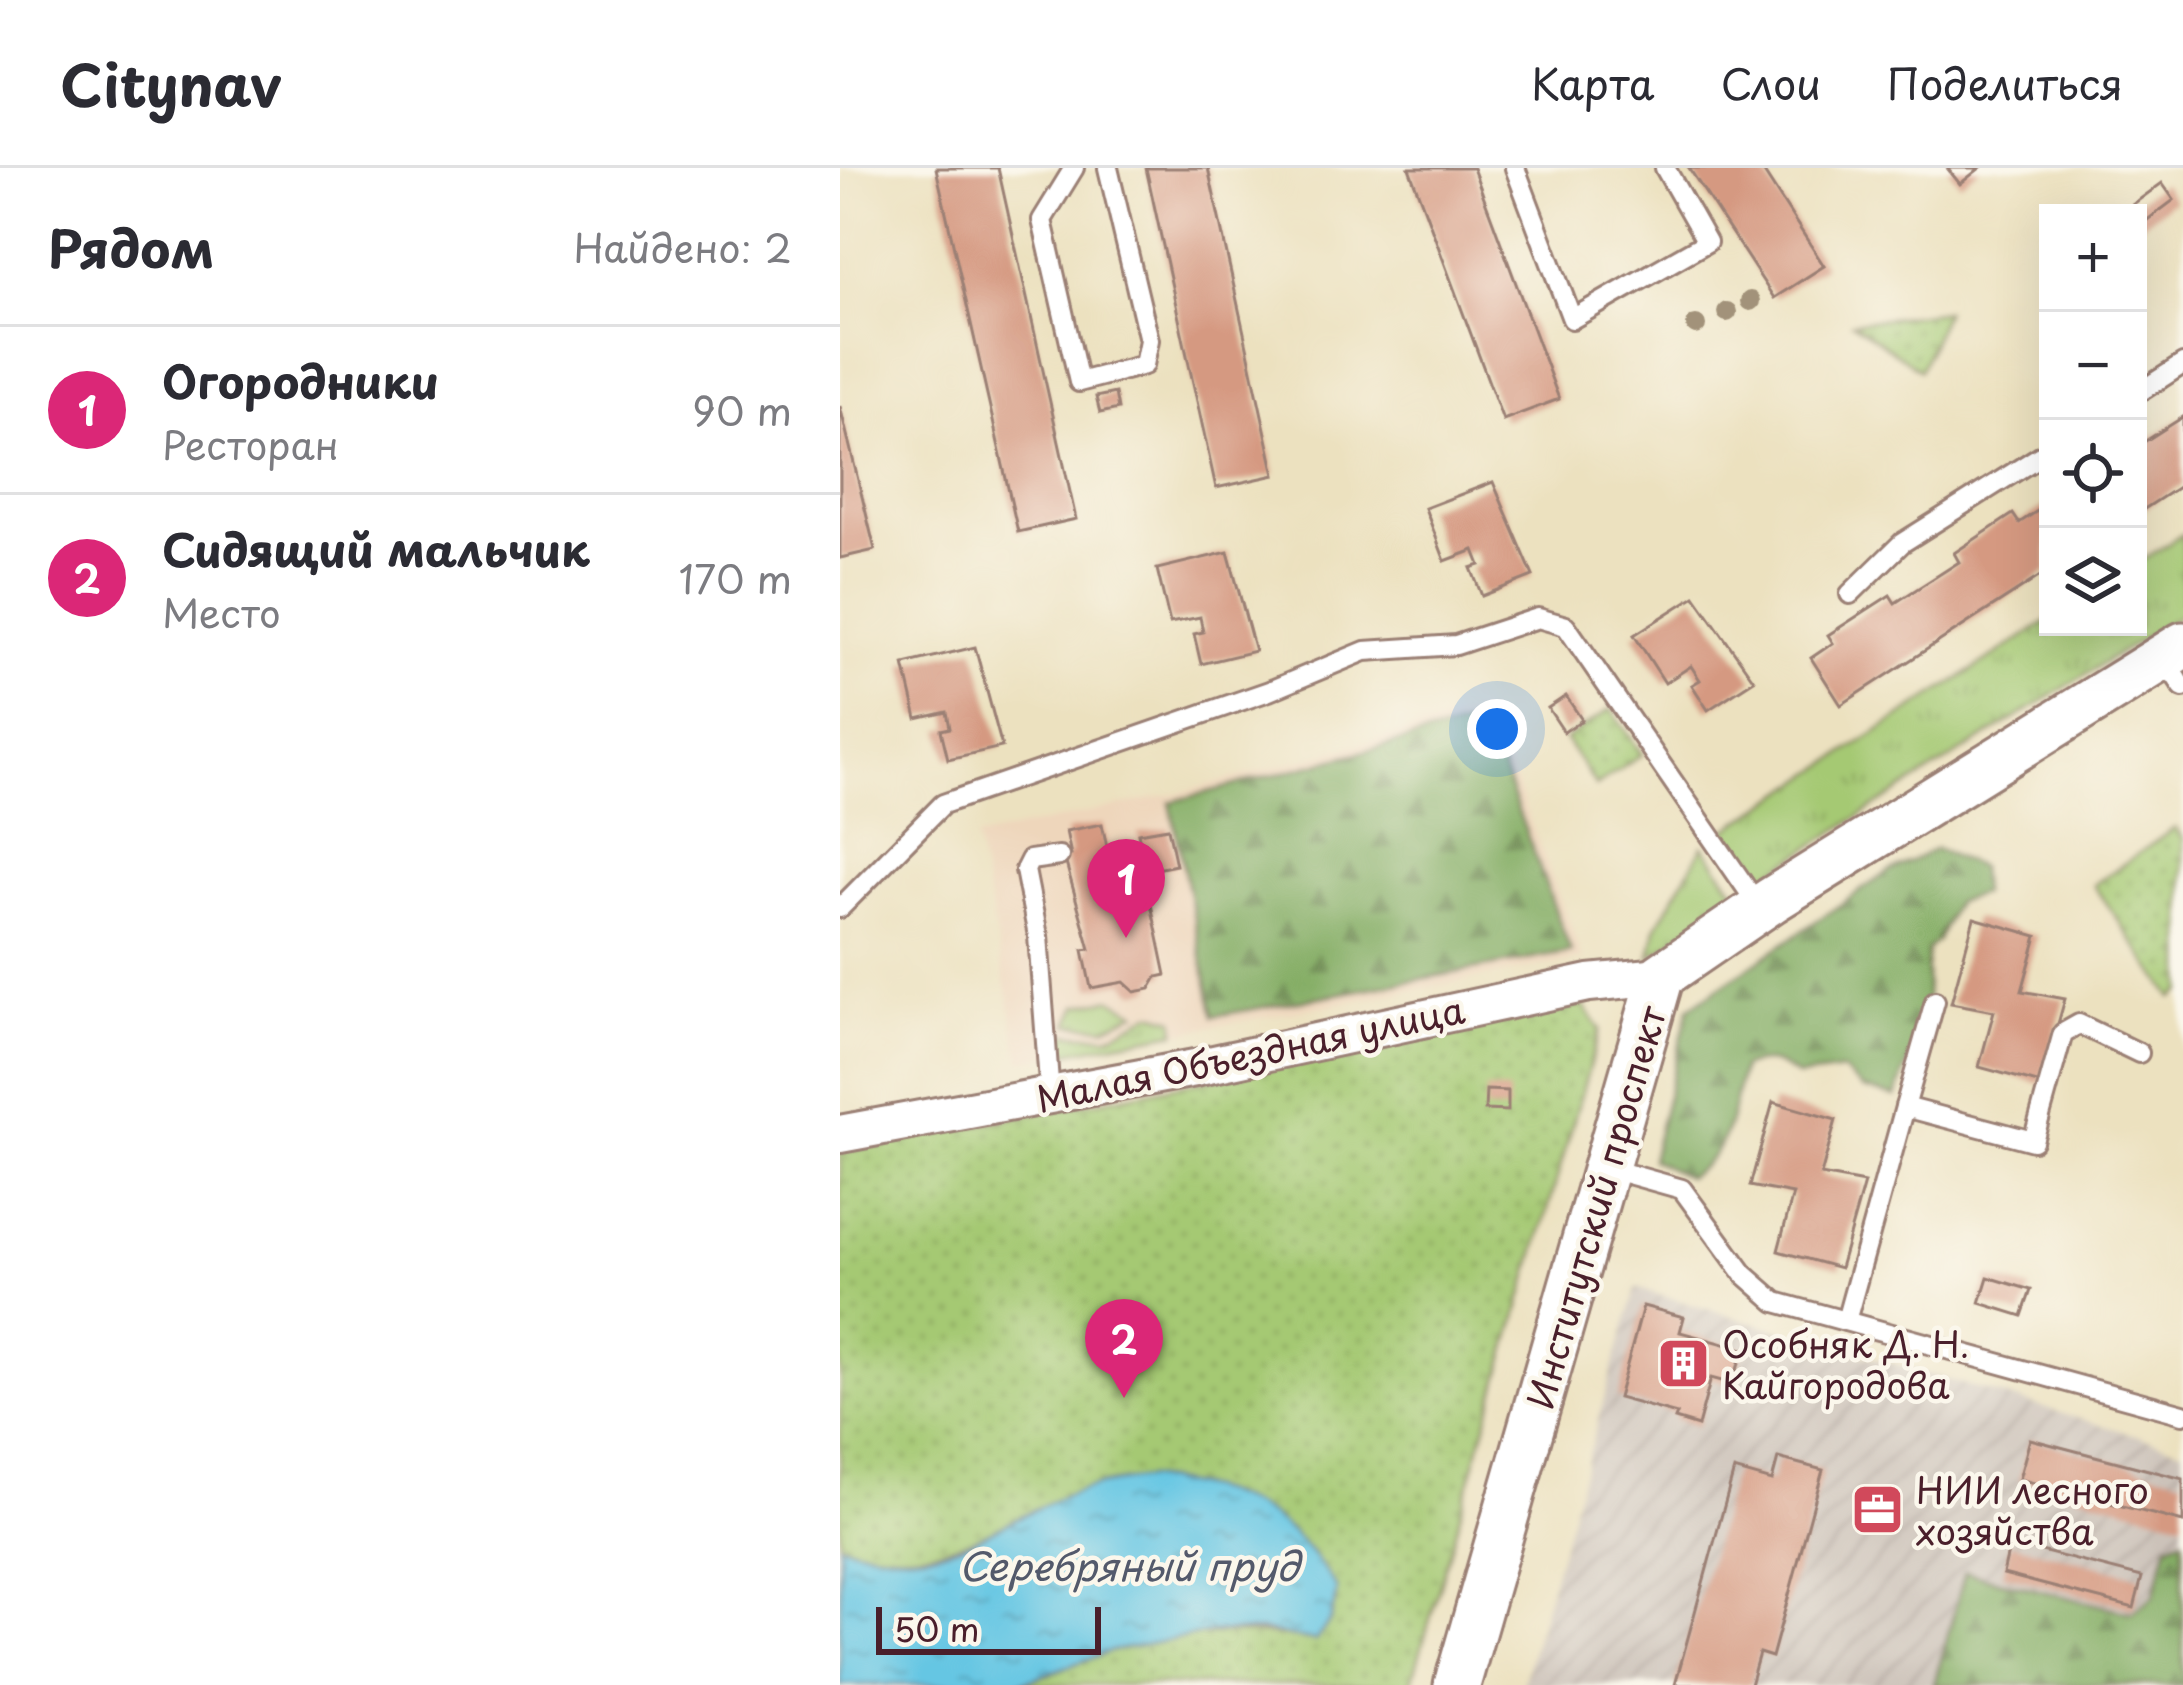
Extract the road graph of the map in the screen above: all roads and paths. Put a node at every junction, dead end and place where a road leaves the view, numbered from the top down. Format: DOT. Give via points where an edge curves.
graph roads {
  1 [pos="1074,168"];
  2 [pos="1108,168"];
  3 [pos="1515,168"];
  4 [pos="1665,168"];
  5 [pos="2183,364"];
  6 [pos="2147,387"];
  7 [pos="2039,457"];
  8 [pos="1850,594"];
  9 [pos="2176,664"];
  10 [pos="1059,856"];
  11 [pos="840,908"];
  12 [pos="1760,908"];
  13 [pos="1661,976"];
  14 [pos="1935,1000"];
  15 [pos="2140,1053"];
  16 [pos="1050,1096"];
  17 [pos="1905,1107"];
  18 [pos="840,1135"];
  19 [pos="1607,1168"];
  20 [pos="1846,1321"];
  21 [pos="2183,1414"];
  22 [pos="1457,1685"];
  1 -- 2 [label="lane" via="1042,220 1079,382 1144,365 1149,340"];
  3 -- 4 [label="lane" via="1572,319 1707,242"];
  5 -- 6 [label="lane"];
  7 -- 8 [label="lane" via="1902,543"];
  9 -- 12 [label="street, Институтский проспект"];
  10 -- 16 [label="lane" via="1030,860 1025,870"];
  11 -- 12 [label="lane" via="943,804 1365,651 1456,646 1538,618 1565,626"];
  12 -- 13 [label="street, Институтский проспект"];
  13 -- 16 [label="street, Малая Объездная улица" via="1589,982"];
  13 -- 19 [label="street, Институтский проспект"];
  14 -- 17 [label="lane"];
  15 -- 17 [label="lane" via="2079,1024 2063,1033 2033,1141"];
  16 -- 18 [label="street, Малая Объездная улица"];
  17 -- 20 [label="lane"];
  19 -- 20 [label="lane" via="1682,1189 1744,1274 1776,1302"];
  19 -- 22 [label="street, Институтский проспект"];
  20 -- 21 [label="lane"];
}
